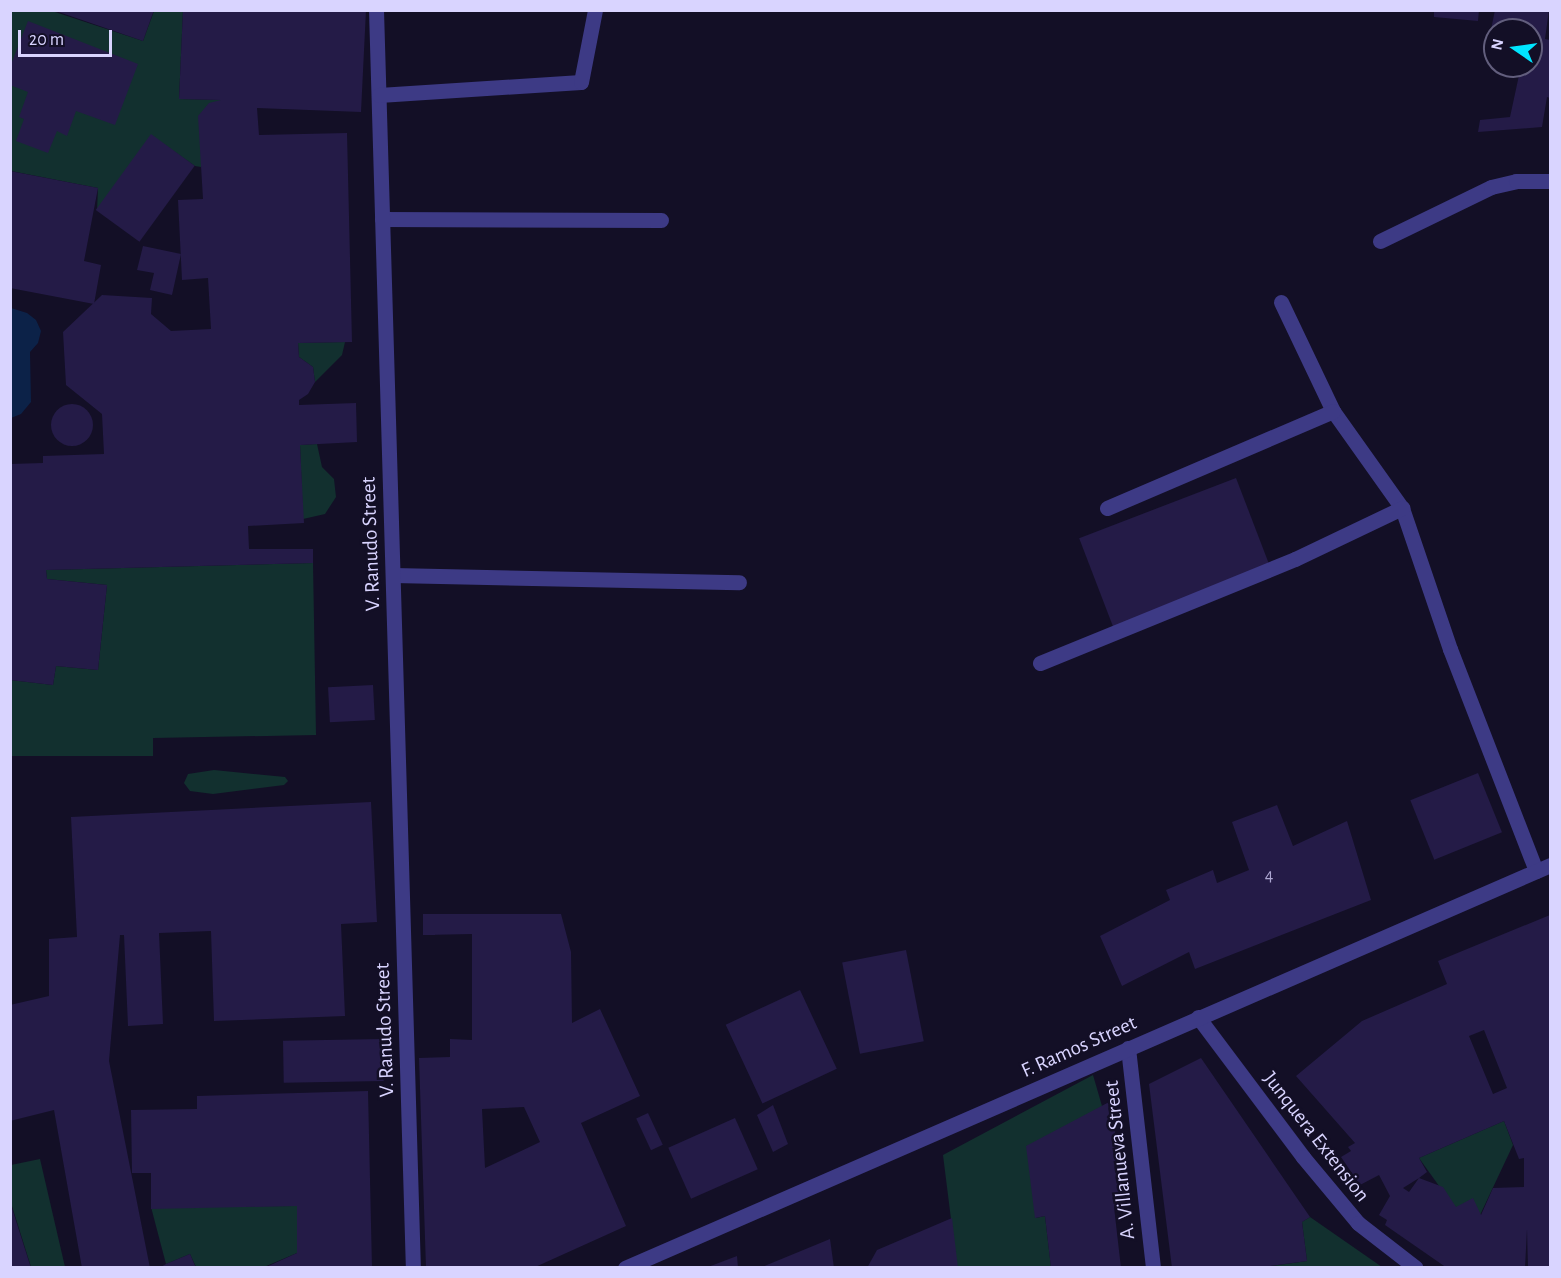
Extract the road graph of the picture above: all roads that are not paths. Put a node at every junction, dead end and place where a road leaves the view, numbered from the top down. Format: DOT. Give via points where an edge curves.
graph roads {
  1 [pos="376,10"];
  2 [pos="596,10"];
  3 [pos="379,95"];
  4 [pos="1551,181"];
  5 [pos="382,219"];
  6 [pos="661,220"];
  7 [pos="1380,241"];
  8 [pos="1281,302"];
  9 [pos="1333,411"];
  10 [pos="1107,508"];
  11 [pos="1402,508"];
  12 [pos="393,575"];
  13 [pos="739,582"];
  14 [pos="1040,663"];
  15 [pos="1551,865"];
  16 [pos="1536,871"];
  17 [pos="1198,1017"];
  18 [pos="1128,1048"];
  19 [pos="413,1268"];
  20 [pos="625,1268"];
  21 [pos="1153,1268"];
  22 [pos="1416,1268"];
  1 -- 3 [label="street, V. Ranudo Street"];
  2 -- 3 [label="street" via="581,82"];
  3 -- 5 [label="street, V. Ranudo Street"];
  4 -- 7 [label="street" via="1516,181 1491,187"];
  5 -- 6 [label="street"];
  5 -- 12 [label="street, V. Ranudo Street"];
  8 -- 9 [label="street"];
  9 -- 10 [label="street"];
  9 -- 11 [label="street"];
  11 -- 14 [label="street" via="1295,559"];
  11 -- 16 [label="street" via="1450,649"];
  12 -- 13 [label="street"];
  12 -- 19 [label="street, V. Ranudo Street"];
  15 -- 16 [label="street, F. Ramos Street"];
  16 -- 17 [label="street, F. Ramos Street"];
  17 -- 18 [label="street, F. Ramos Street"];
  17 -- 22 [label="street, Junquera Extension" via="1358,1223"];
  18 -- 20 [label="street, F. Ramos Street"];
  18 -- 21 [label="street, A. Villanueva Street"];
}
